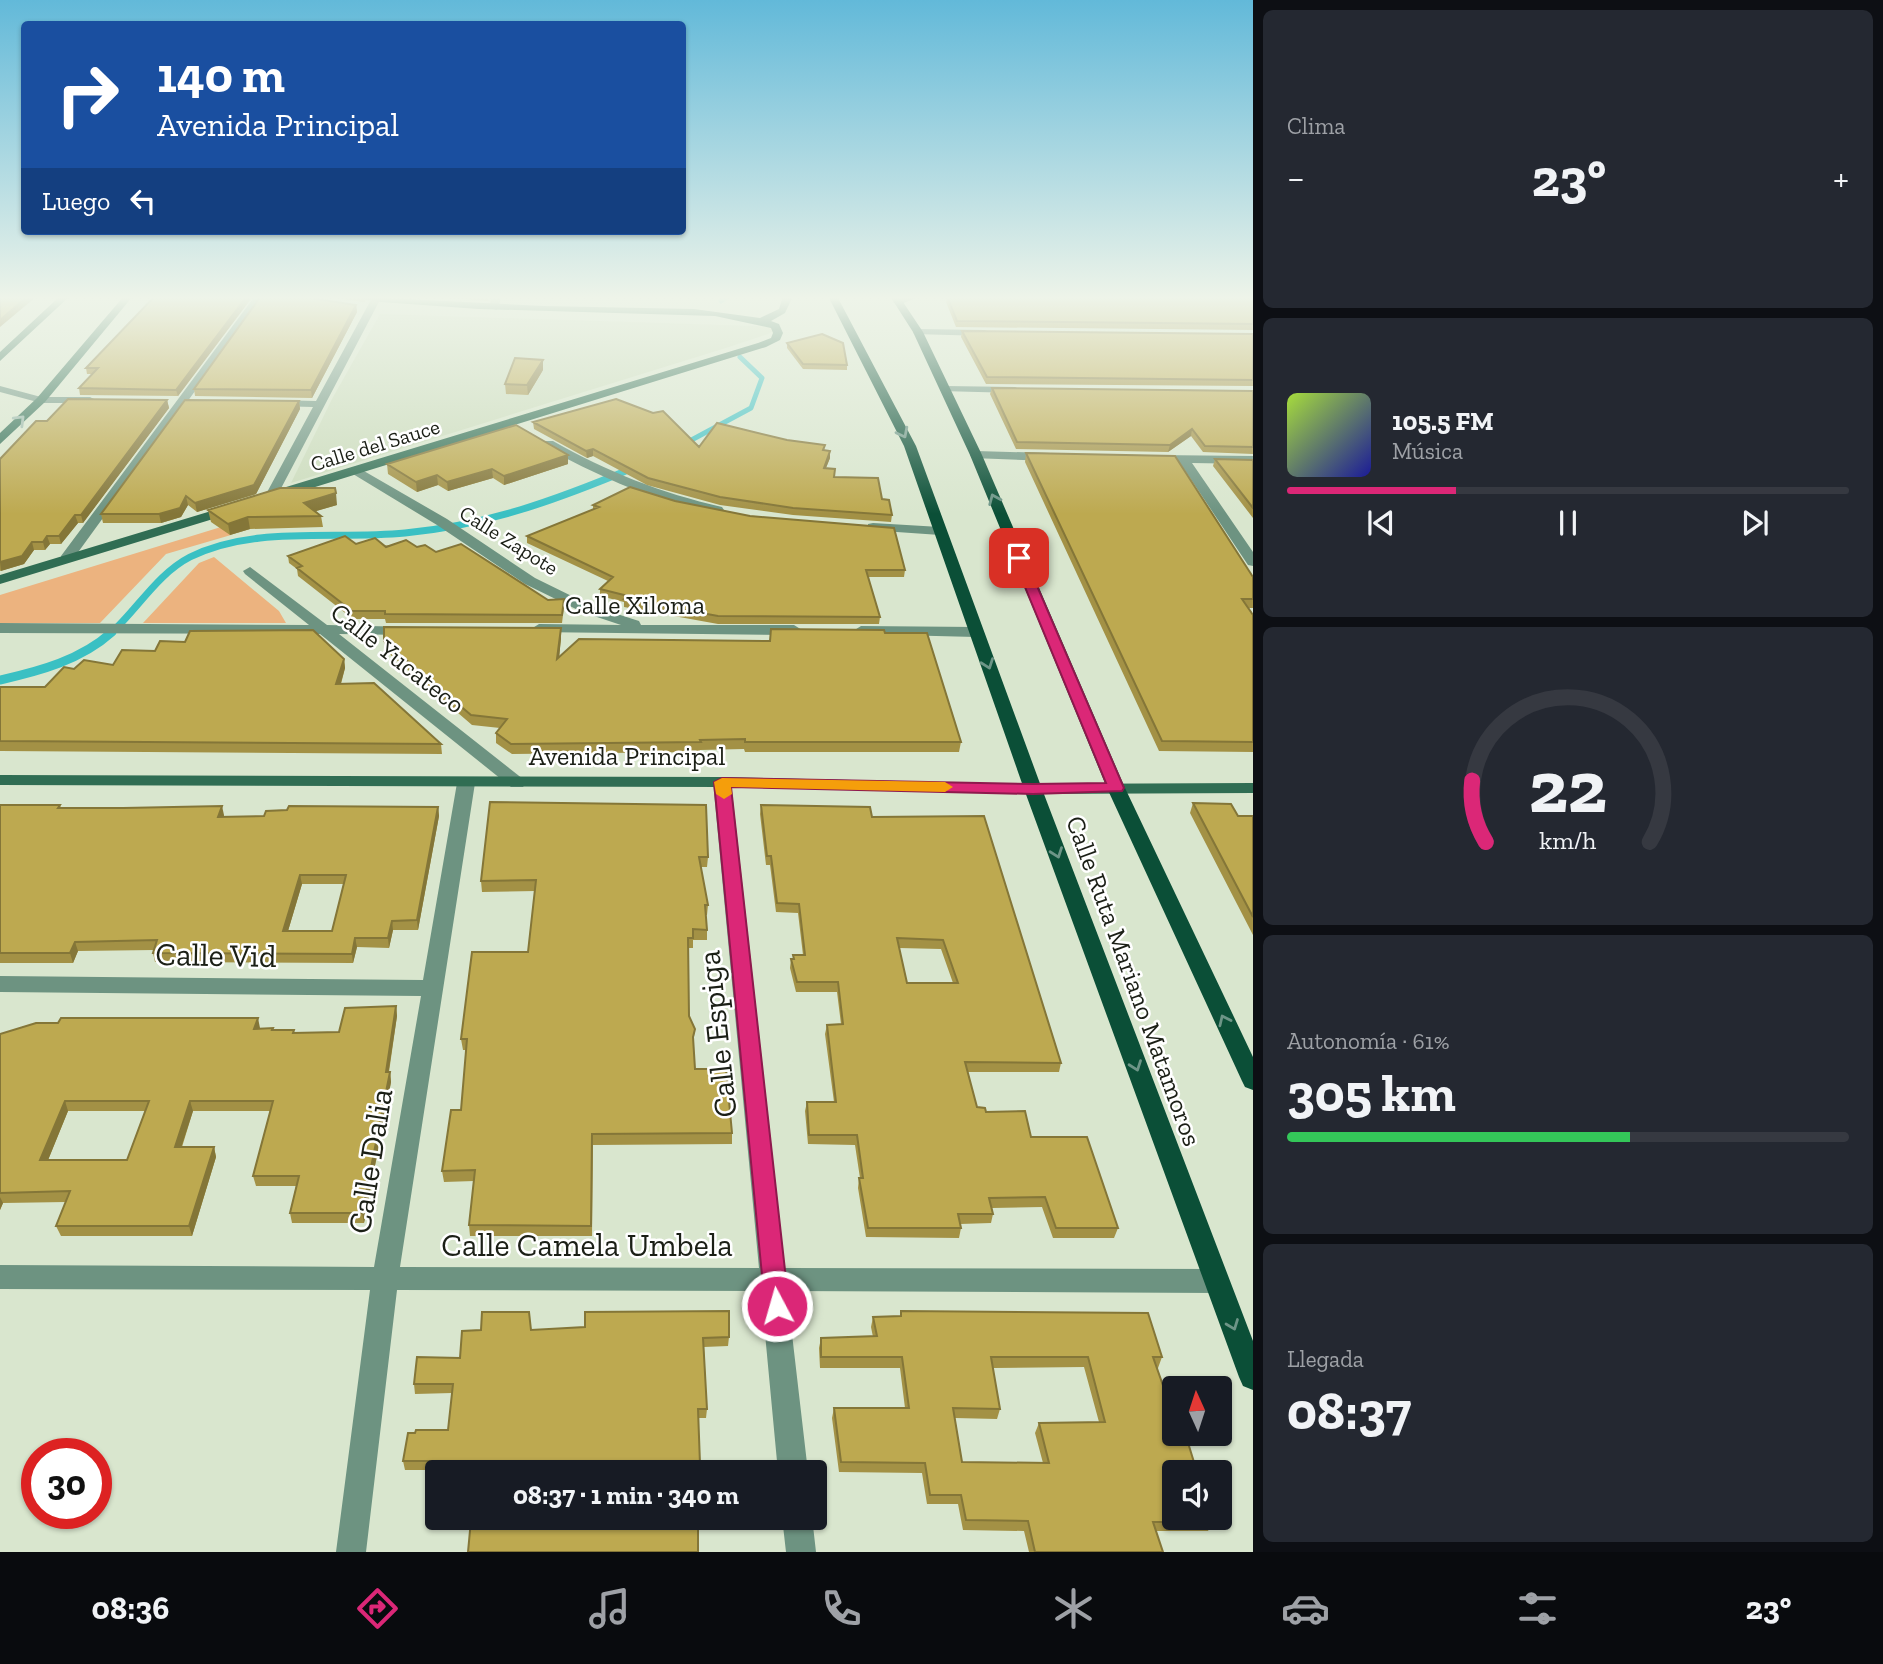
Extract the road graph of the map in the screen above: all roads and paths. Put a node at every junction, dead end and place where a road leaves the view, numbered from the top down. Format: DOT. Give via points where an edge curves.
graph roads {
  1 [pos="68,368"];
  2 [pos="203,368"];
  3 [pos="340,368"];
  4 [pos="694,368"];
  5 [pos="870,368"];
  6 [pos="935,368"];
  7 [pos="0,389"];
  8 [pos="945,389"];
  9 [pos="1029,390"];
  10 [pos="41,400"];
  11 [pos="105,401"];
  12 [pos="176,402"];
  13 [pos="196,402"];
  14 [pos="265,403"];
  15 [pos="321,404"];
  16 [pos="521,429"];
  17 [pos="0,440"];
  18 [pos="976,455"];
  19 [pos="1059,457"];
  20 [pos="1142,458"];
  21 [pos="1183,459"];
  22 [pos="1253,460"];
  23 [pos="357,471"];
  24 [pos="258,500"];
  25 [pos="736,514"];
  26 [pos="858,527"];
  27 [pos="940,531"];
  28 [pos="1238,541"];
  29 [pos="1253,541"];
  30 [pos="66,559"];
  31 [pos="1253,562"];
  32 [pos="250,571"];
  33 [pos="0,580"];
  34 [pos="0,628"];
  35 [pos="525,629"];
  36 [pos="647,629"];
  37 [pos="322,630"];
  38 [pos="417,630"];
  39 [pos="812,630"];
  40 [pos="839,630"];
  41 [pos="976,632"];
  42 [pos="0,780"];
  43 [pos="722,782"];
  44 [pos="466,783"];
  45 [pos="517,783"];
  46 [pos="1116,788"];
  47 [pos="1253,788"];
  48 [pos="1033,789"];
  49 [pos="0,984"];
  50 [pos="432,988"];
  51 [pos="1253,1082"];
  52 [pos="0,1277"];
  53 [pos="385,1278"];
  54 [pos="774,1279"];
  55 [pos="1216,1282"];
  56 [pos="1253,1377"];
  57 [pos="792,1460"];
  58 [pos="798,1530"];
  59 [pos="351,1552"];
  60 [pos="801,1552"];
  1 -- 10 [label="street"];
  2 -- 12 [label="street"];
  3 -- 15 [label="street"];
  4 -- 16 [label="street, Calle del Sauce"];
  5 -- 27 [label="main road, Calle Ruta Mariano Matamoros, one-way" via="910,446"];
  6 -- 8 [label="main road, Calle Ruta Mariano Matamoros"];
  7 -- 10 [label="street"];
  8 -- 9 [label="street"];
  8 -- 18 [label="main road, Calle Ruta Mariano Matamoros"];
  10 -- 11 [label="street"];
  17 -- 10 [label="street, one-way"];
  12 -- 13 [label="street"];
  12 -- 30 [label="street"];
  14 -- 15 [label="street"];
  15 -- 24 [label="street"];
  16 -- 23 [label="street, Calle del Sauce"];
  16 -- 25 [label="street" via="621,482"];
  18 -- 19 [label="street"];
  46 -- 18 [label="main road, Calle Ruta Mariano Matamoros, one-way"];
  20 -- 21 [label="street"];
  21 -- 22 [label="street"];
  21 -- 28 [label="street"];
  23 -- 24 [label="street, Calle del Sauce"];
  23 -- 36 [label="street, Calle Zapote" via="530,581 587,609"];
  24 -- 30 [label="street, Calle del Sauce"];
  26 -- 27 [label="street"];
  27 -- 41 [label="main road, Calle Ruta Mariano Matamoros"];
  28 -- 29 [label="street"];
  28 -- 31 [label="street"];
  30 -- 33 [label="street, Calle del Sauce"];
  32 -- 37 [label="street, Calle Yucateco"];
  34 -- 37 [label="street"];
  35 -- 36 [label="street, Calle Xiloma"];
  36 -- 39 [label="street, Calle Xiloma"];
  37 -- 38 [label="street"];
  37 -- 45 [label="street, Calle Yucateco"];
  40 -- 41 [label="street"];
  41 -- 48 [label="main road, Calle Ruta Mariano Matamoros, one-way"];
  42 -- 44 [label="street, Avenida Principal"];
  43 -- 45 [label="street, Avenida Principal"];
  43 -- 48 [label="street, Avenida Principal"];
  43 -- 54 [label="street, Calle Espiga"];
  44 -- 45 [label="street, Avenida Principal"];
  44 -- 50 [label="street, Calle Dalia"];
  46 -- 47 [label="street, Avenida Principal"];
  46 -- 48 [label="street, Avenida Principal"];
  51 -- 46 [label="main road, Calle Ruta Mariano Matamoros, one-way"];
  48 -- 55 [label="main road, Calle Ruta Mariano Matamoros, one-way"];
  49 -- 50 [label="street, Calle Vid"];
  50 -- 53 [label="street, Calle Dalia"];
  52 -- 53 [label="street, Calle Camela Umbela"];
  53 -- 54 [label="street, Calle Camela Umbela"];
  53 -- 59 [label="street, Calle Dalia"];
  54 -- 55 [label="street, Calle Camela Umbela"];
  54 -- 57 [label="street, Calle Espiga"];
  55 -- 56 [label="main road, Calle Ruta Mariano Matamoros, one-way"];
  58 -- 60 [label="street"];
}
